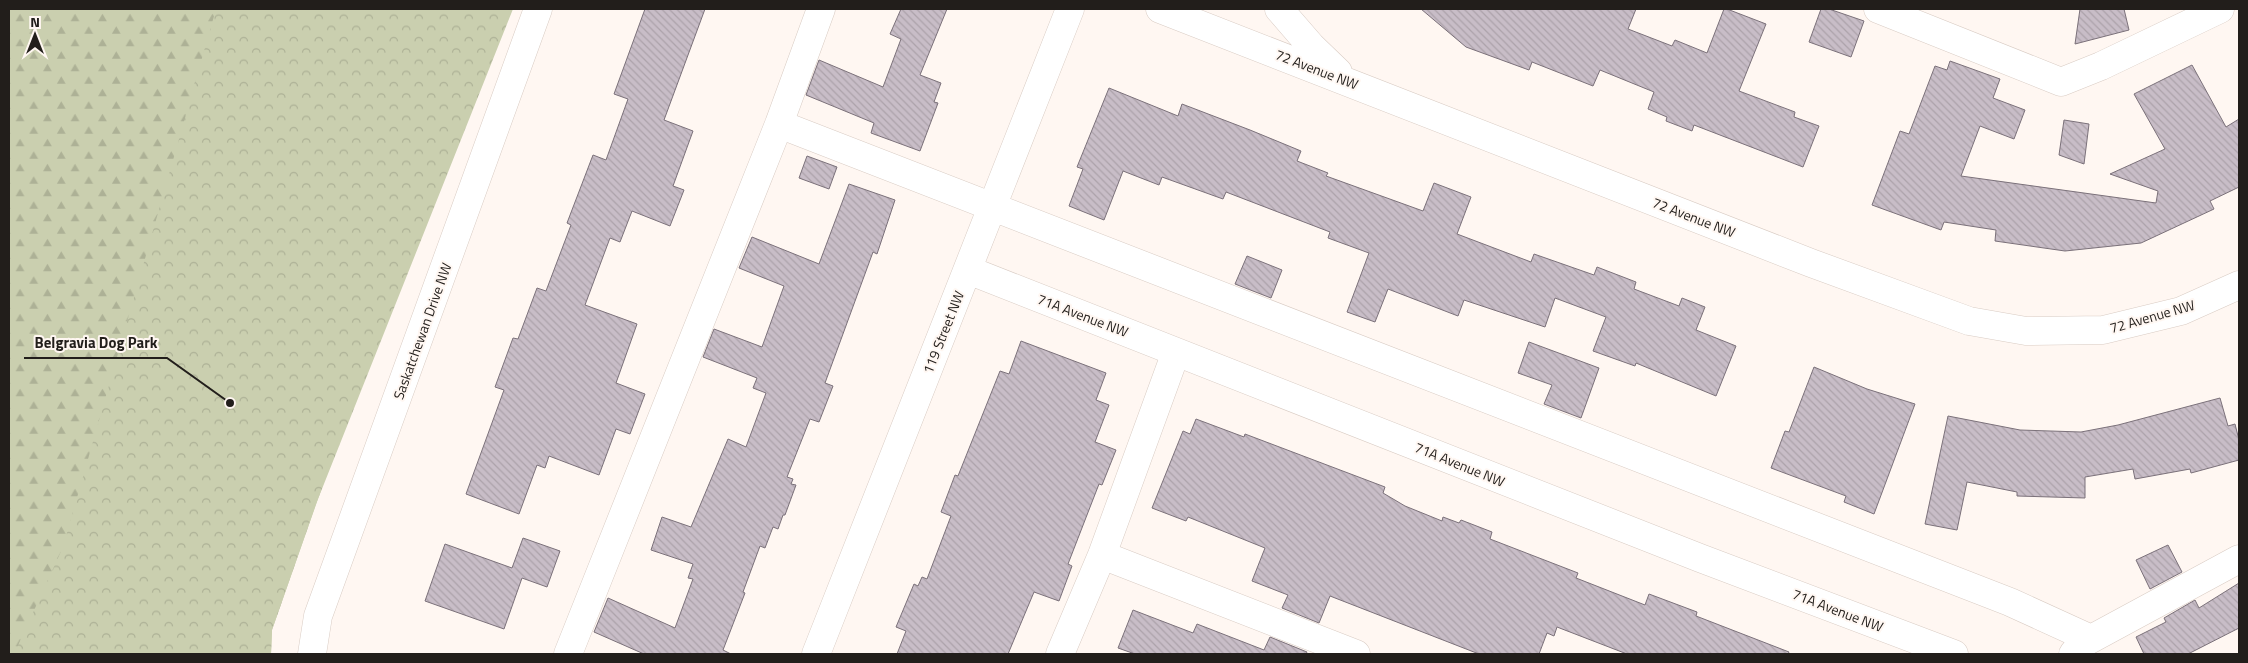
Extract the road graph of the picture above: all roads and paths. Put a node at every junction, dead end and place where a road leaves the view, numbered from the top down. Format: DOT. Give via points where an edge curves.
graph roads {
  1 [pos="538,9"];
  2 [pos="821,9"];
  3 [pos="1070,9"];
  4 [pos="1160,9"];
  5 [pos="1279,9"];
  6 [pos="1878,9"];
  7 [pos="2220,9"];
  8 [pos="1346,80"];
  9 [pos="779,124"];
  10 [pos="993,206"];
  11 [pos="968,270"];
  12 [pos="2239,285"];
  13 [pos="1176,352"];
  14 [pos="1102,555"];
  15 [pos="2239,559"];
  16 [pos="2082,647"];
  17 [pos="312,654"];
  18 [pos="568,654"];
  19 [pos="816,654"];
  20 [pos="1060,654"];
  21 [pos="1356,654"];
  22 [pos="1954,654"];
  1 -- 17 [label="street, Saskatchewan Drive NW" via="318,616"];
  2 -- 9 [label="street"];
  3 -- 10 [label="street, 119 Street NW"];
  4 -- 8 [label="street, 72 Avenue NW"];
  5 -- 8 [label="street"];
  6 -- 7 [label="street" via="2061,82"];
  8 -- 12 [label="street, 72 Avenue NW" via="1811,263 1969,321 2026,331 2104,330 2181,311"];
  9 -- 10 [label="street"];
  9 -- 18 [label="street"];
  10 -- 11 [label="street, 119 Street NW"];
  10 -- 16 [label="street" via="2001,599"];
  11 -- 13 [label="street, 71A Avenue NW"];
  11 -- 19 [label="street, 119 Street NW"];
  13 -- 14 [label="street"];
  13 -- 22 [label="street, 71A Avenue NW"];
  14 -- 20 [label="street"];
  14 -- 21 [label="street"];
  15 -- 16 [label="street"];
}
